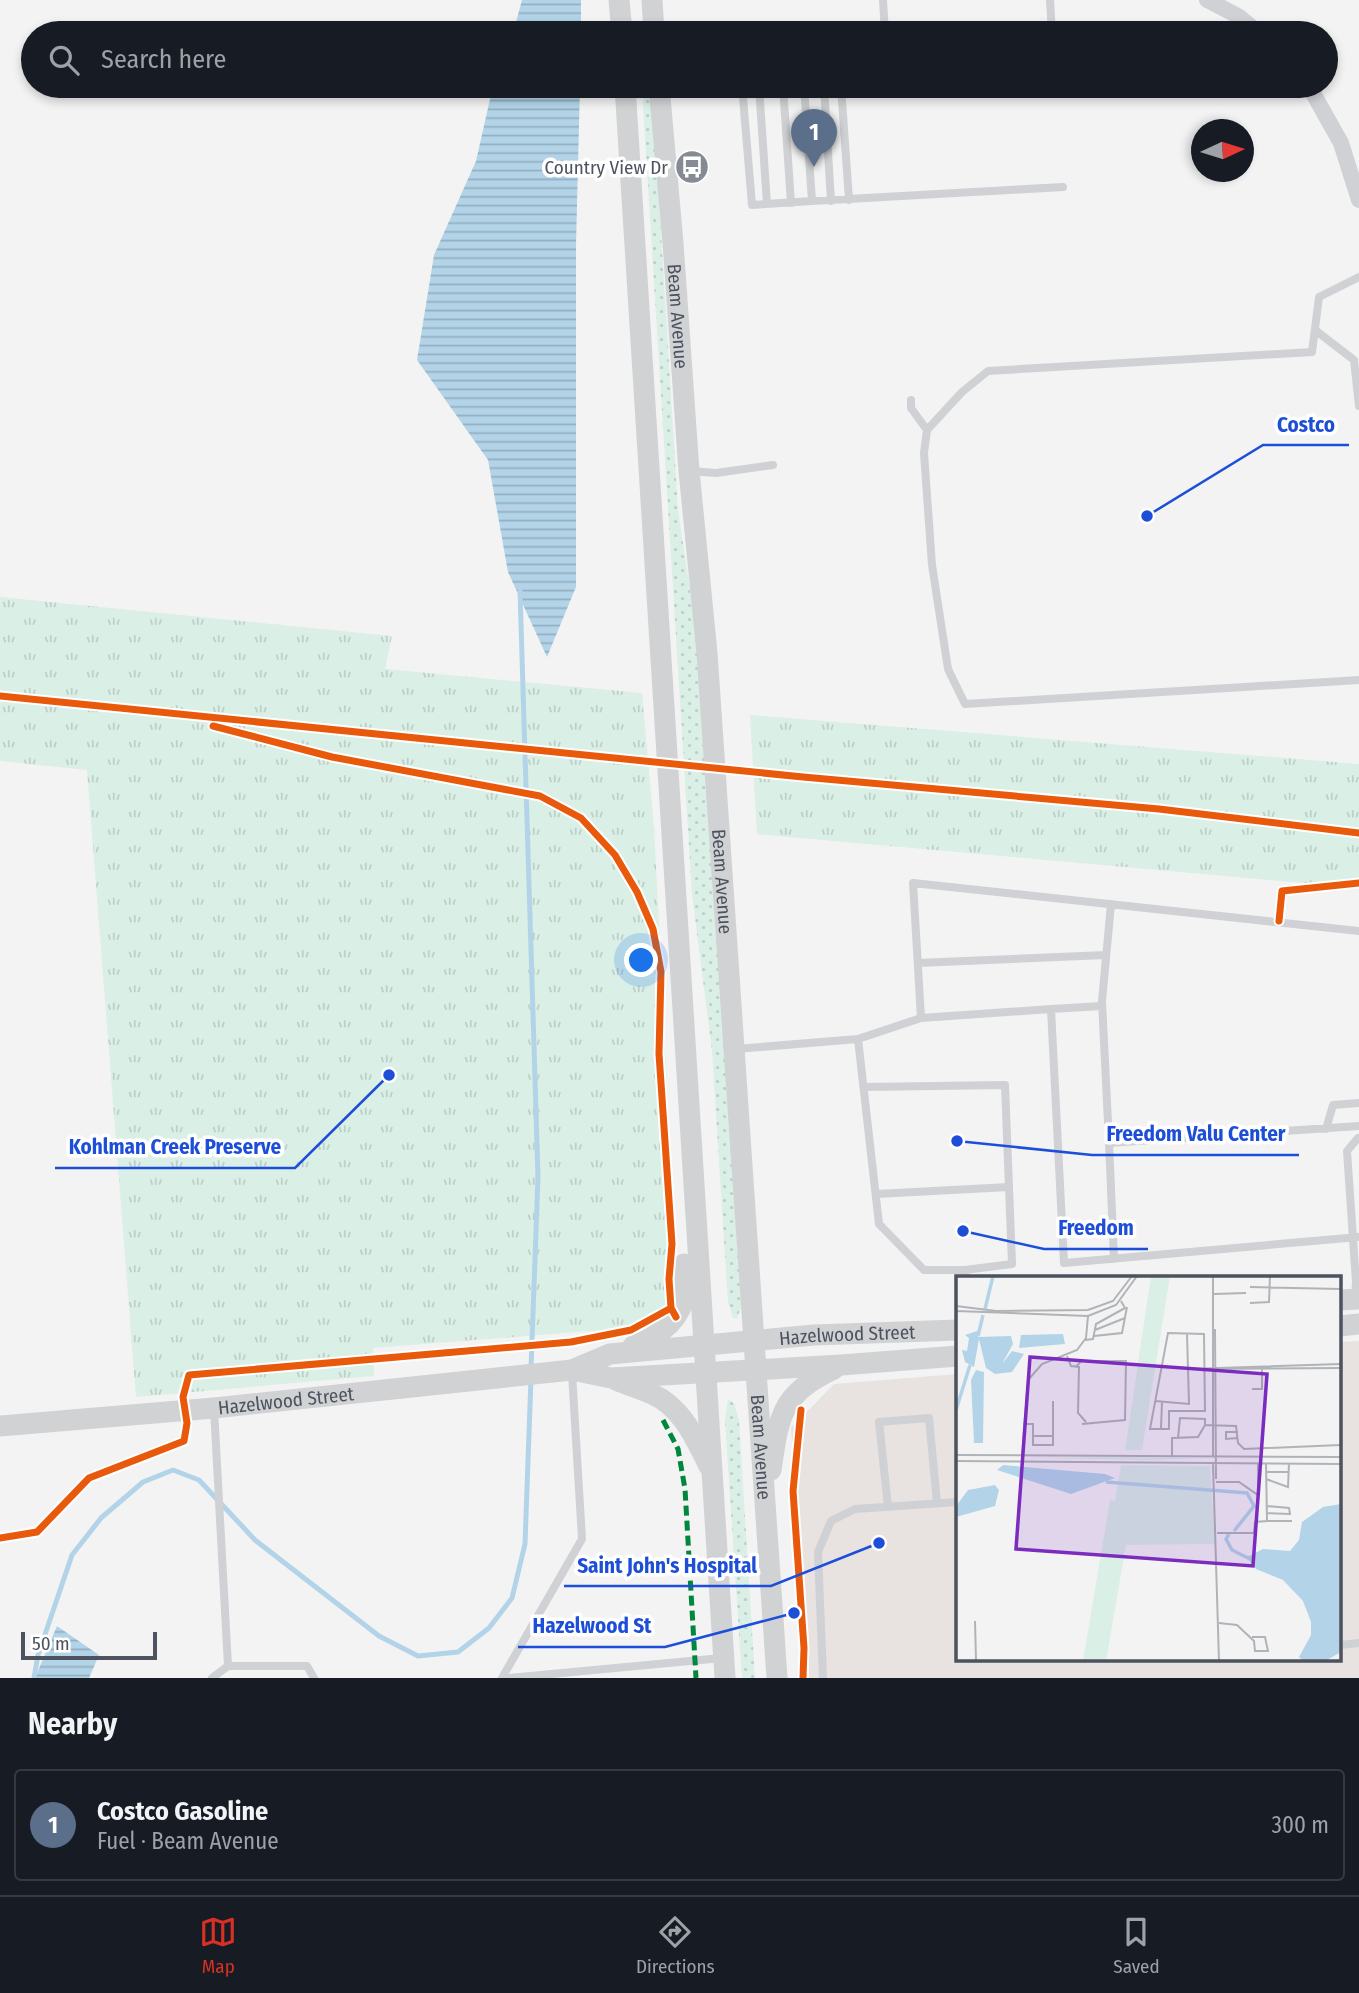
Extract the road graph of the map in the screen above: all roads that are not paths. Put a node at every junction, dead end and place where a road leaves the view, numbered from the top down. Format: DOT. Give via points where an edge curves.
graph roads {
  1 [pos="619,0"];
  2 [pos="652,0"];
  3 [pos="883,0"];
  4 [pos="1050,0"];
  5 [pos="1207,0"];
  6 [pos="621,21"];
  7 [pos="653,21"];
  8 [pos="884,21"];
  9 [pos="1051,21"];
  10 [pos="1244,21"];
  11 [pos="626,98"];
  12 [pos="660,98"];
  13 [pos="743,98"];
  14 [pos="760,98"];
  15 [pos="784,98"];
  16 [pos="805,98"];
  17 [pos="825,98"];
  18 [pos="842,98"];
  19 [pos="1316,98"];
  20 [pos="1063,187"];
  21 [pos="849,200"];
  22 [pos="1359,200"];
  23 [pos="812,201"];
  24 [pos="831,201"];
  25 [pos="792,202"];
  26 [pos="767,204"];
  27 [pos="1359,277"];
  28 [pos="1315,330"];
  29 [pos="911,400"];
  30 [pos="1359,405"];
  31 [pos="927,430"];
  32 [pos="773,465"];
  33 [pos="690,471"];
  34 [pos="1359,680"];
  35 [pos="1111,904"];
  36 [pos="1359,931"];
  37 [pos="1106,956"];
  38 [pos="918,963"];
  39 [pos="1102,1006"];
  40 [pos="1051,1009"];
  41 [pos="921,1017"];
  42 [pos="858,1039"];
  43 [pos="733,1049"];
  44 [pos="864,1087"];
  45 [pos="688,1095"];
  46 [pos="1359,1103"];
  47 [pos="1358,1126"];
  48 [pos="1325,1129"];
  49 [pos="1358,1139"];
  50 [pos="1109,1143"];
  51 [pos="1009,1187"];
  52 [pos="876,1194"];
  53 [pos="1356,1237"];
  54 [pos="1114,1259"];
  55 [pos="965,1274"];
  56 [pos="1351,1299"];
  57 [pos="1354,1328"];
  58 [pos="956,1330"];
  59 [pos="754,1341"];
  60 [pos="704,1345"];
  61 [pos="610,1354"];
  62 [pos="956,1356"];
  63 [pos="841,1365"];
  64 [pos="755,1369"];
  65 [pos="572,1370"];
  66 [pos="706,1371"];
  67 [pos="611,1378"];
  68 [pos="214,1408"];
  69 [pos="0,1426"];
  70 [pos="713,1473"];
  71 [pos="956,1502"];
  72 [pos="766,1503"];
  73 [pos="937,1503"];
  74 [pos="888,1507"];
  75 [pos="228,1666"];
  76 [pos="725,1668"];
  77 [pos="212,1678"];
  78 [pos="314,1678"];
  79 [pos="502,1678"];
  80 [pos="509,1678"];
  81 [pos="776,1678"];
  82 [pos="824,1678"];
  1 -- 6 [label="street"];
  2 -- 7 [label="street"];
  3 -- 8 [label="lane"];
  4 -- 9 [label="lane"];
  5 -- 10 [label="street"];
  11 -- 45 [label="street, Beam Avenue"];
  12 -- 33 [label="street, Beam Avenue"];
  13 -- 26 [label="lane" via="752,205"];
  14 -- 26 [label="lane"];
  15 -- 25 [label="lane"];
  16 -- 23 [label="lane"];
  17 -- 24 [label="lane"];
  18 -- 21 [label="lane"];
  19 -- 22 [label="street" via="1341,143"];
  20 -- 21 [label="lane"];
  21 -- 24 [label="lane"];
  23 -- 24 [label="lane"];
  23 -- 25 [label="lane"];
  25 -- 26 [label="lane"];
  27 -- 28 [label="lane" via="1319,297"];
  28 -- 30 [label="lane" via="1354,360"];
  28 -- 31 [label="lane" via="1312,352 989,371"];
  29 -- 31 [label="lane" via="911,408"];
  31 -- 34 [label="lane" via="924,453 932,565 948,669 965,704"];
  32 -- 33 [label="lane" via="716,473"];
  33 -- 43 [label="street, Beam Avenue"];
  35 -- 36 [label="lane"];
  35 -- 37 [label="lane"];
  35 -- 38 [label="lane" via="913,883"];
  37 -- 38 [label="lane"];
  37 -- 39 [label="lane"];
  38 -- 41 [label="lane"];
  39 -- 40 [label="lane"];
  39 -- 50 [label="lane"];
  40 -- 41 [label="lane"];
  40 -- 54 [label="lane" via="1064,1263"];
  41 -- 42 [label="lane"];
  42 -- 43 [label="lane"];
  42 -- 44 [label="lane"];
  43 -- 59 [label="street, Beam Avenue"];
  44 -- 51 [label="lane" via="1004,1085"];
  44 -- 52 [label="lane"];
  45 -- 60 [label="street, Beam Avenue"];
  45 -- 61 [label="street" via="677,1153 685,1293 676,1317 656,1337"];
  46 -- 48 [label="lane" via="1333,1105"];
  47 -- 48 [label="lane"];
  47 -- 49 [label="lane"];
  48 -- 50 [label="lane"];
  49 -- 53 [label="lane" via="1347,1152"];
  50 -- 54 [label="lane"];
  51 -- 52 [label="lane"];
  51 -- 55 [label="lane" via="1012,1264"];
  52 -- 55 [label="lane" via="879,1224 924,1270"];
  53 -- 54 [label="lane"];
  53 -- 56 [label="lane"];
  56 -- 57 [label="street"];
  58 -- 59 [label="street, Hazelwood Street"];
  59 -- 60 [label="street, Hazelwood Street"];
  59 -- 64 [label="street, Beam Avenue"];
  60 -- 61 [label="street, Hazelwood Street"];
  60 -- 66 [label="street, Beam Avenue"];
  61 -- 65 [label="street, Hazelwood Street"];
  62 -- 63 [label="street, Hazelwood Street"];
  63 -- 64 [label="street, Hazelwood Street"];
  63 -- 72 [label="street" via="805,1384 783,1411"];
  64 -- 66 [label="street, Hazelwood Street"];
  64 -- 72 [label="street, Beam Avenue"];
  65 -- 67 [label="street, Hazelwood Street"];
  65 -- 68 [label="street, Hazelwood Street"];
  65 -- 79 [label="lane" via="582,1539"];
  66 -- 67 [label="street, Hazelwood Street"];
  66 -- 70 [label="street, Beam Avenue"];
  67 -- 70 [label="street" via="653,1395 674,1410 692,1432"];
  68 -- 69 [label="street, Hazelwood Street"];
  68 -- 75 [label="lane"];
  70 -- 76 [label="street, Beam Avenue"];
  71 -- 73 [label="lane"];
  72 -- 81 [label="street, Beam Avenue"];
  73 -- 74 [label="lane"];
  73 -- 74 [label="lane" via="929,1418 879,1422"];
  74 -- 82 [label="lane" via="855,1509 831,1521 818,1552"];
  75 -- 77 [label="lane"];
  75 -- 78 [label="lane" via="307,1666"];
  76 -- 80 [label="lane"];
}
